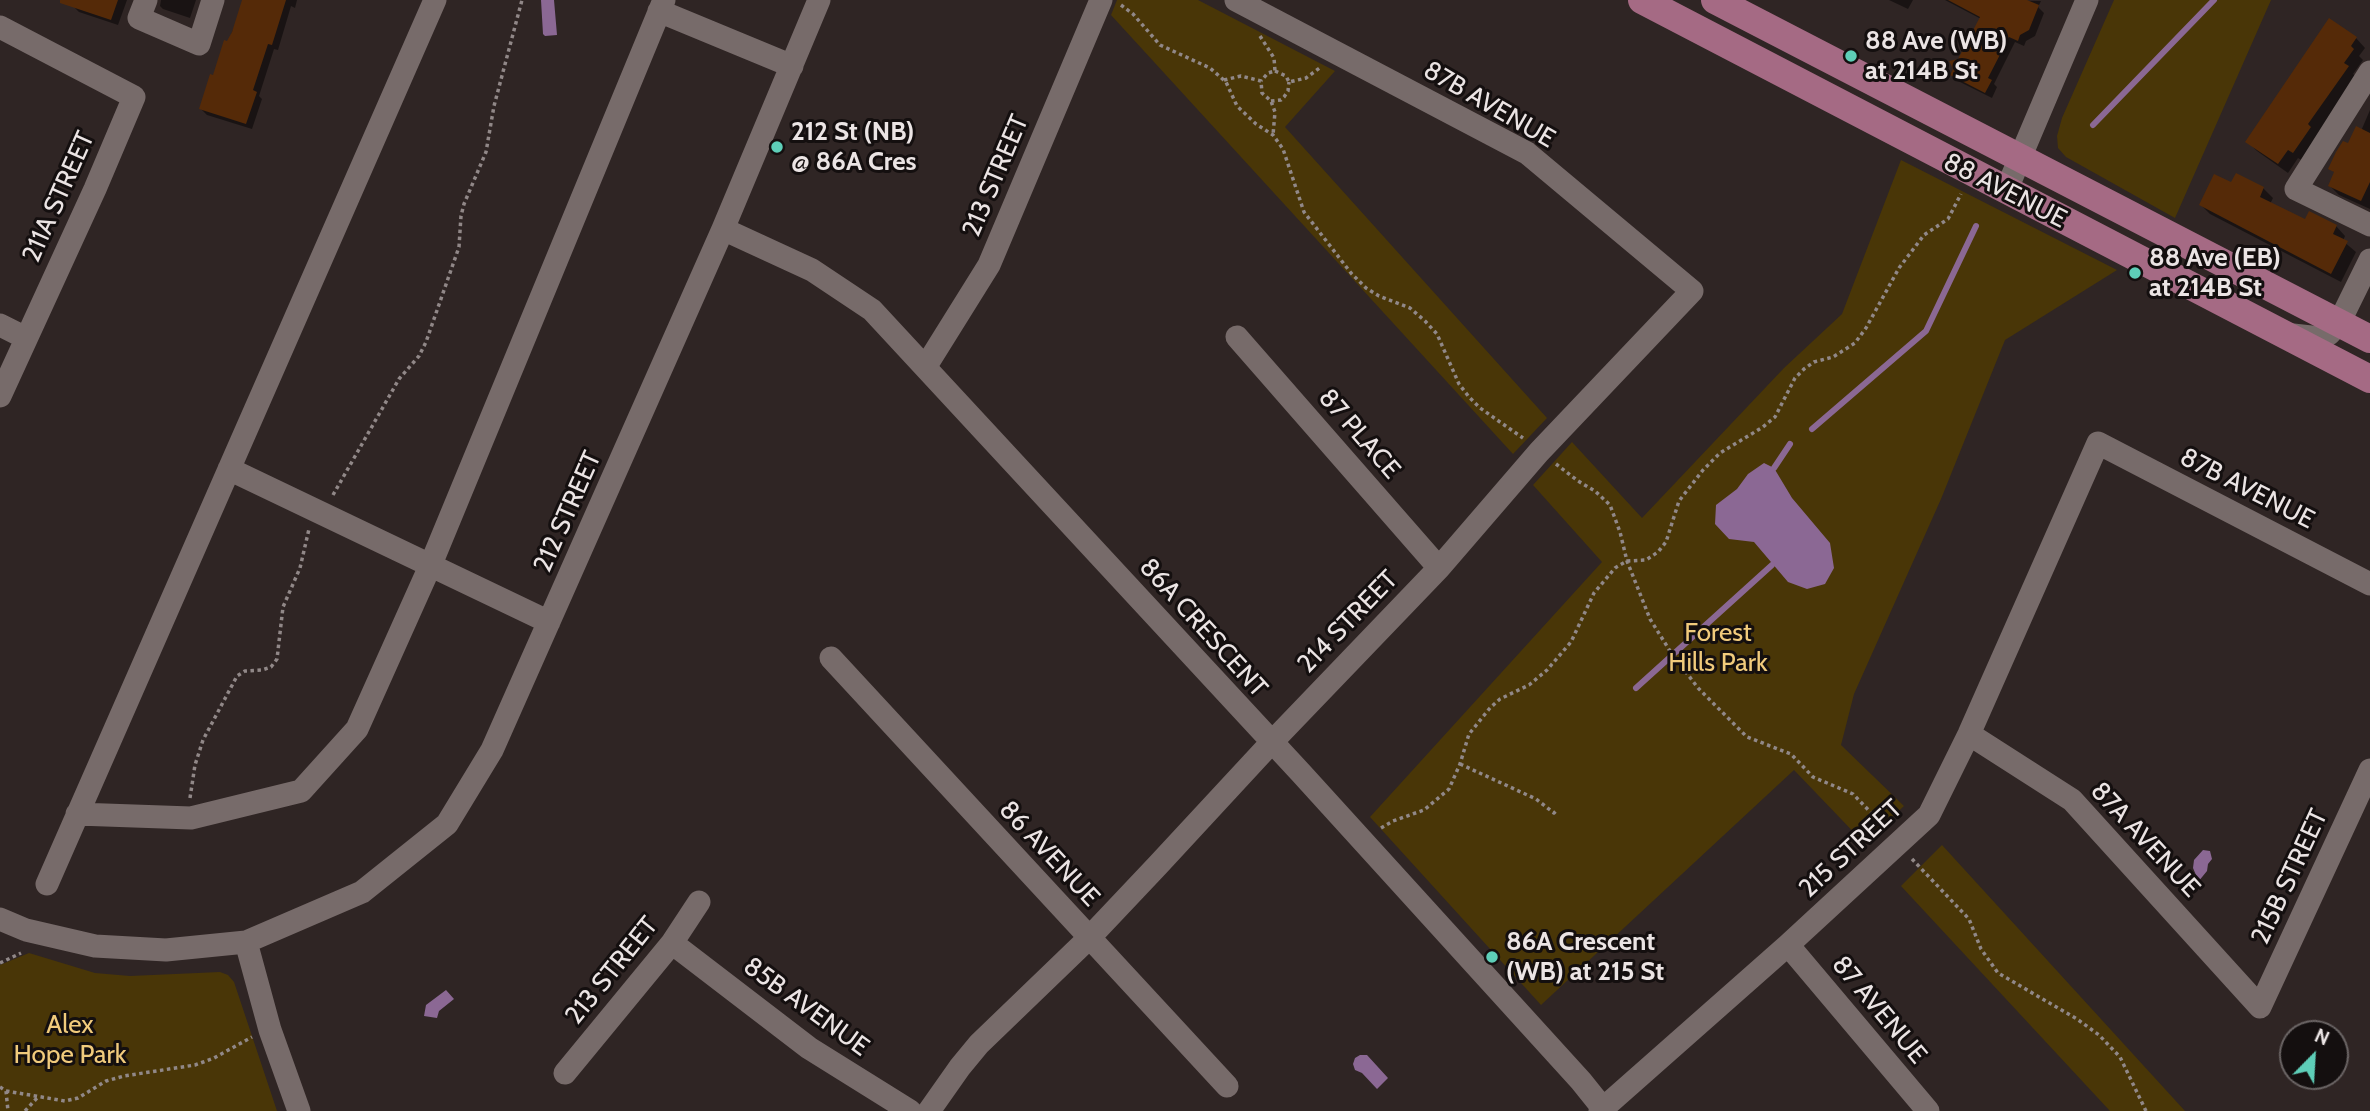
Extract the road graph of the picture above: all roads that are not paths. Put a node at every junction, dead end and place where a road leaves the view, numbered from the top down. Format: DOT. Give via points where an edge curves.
graph roads {
  1 [pos="146,0"];
  2 [pos="214,0"];
  3 [pos="435,0"];
  4 [pos="819,0"];
  5 [pos="1101,0"];
  6 [pos="1236,0"];
  7 [pos="1642,0"];
  8 [pos="1715,0"];
  9 [pos="2087,0"];
  10 [pos="662,5"];
  11 [pos="0,27"];
  12 [pos="792,66"];
  13 [pos="2370,72"];
  14 [pos="2020,159"];
  15 [pos="2006,191"];
  16 [pos="2370,225"];
  17 [pos="723,229"];
  18 [pos="2370,260"];
  19 [pos="1692,291"];
  20 [pos="2339,323"];
  21 [pos="0,325"];
  22 [pos="2280,333"];
  23 [pos="1237,337"];
  24 [pos="26,338"];
  25 [pos="2370,339"];
  26 [pos="926,366"];
  27 [pos="2370,379"];
  28 [pos="0,396"];
  29 [pos="2098,443"];
  30 [pos="229,469"];
  31 [pos="430,564"];
  32 [pos="1440,568"];
  33 [pos="2370,584"];
  34 [pos="549,622"];
  35 [pos="831,658"];
  36 [pos="1969,734"];
  37 [pos="1271,743"];
  38 [pos="2370,769"];
  39 [pos="77,814"];
  40 [pos="47,884"];
  41 [pos="699,902"];
  42 [pos="0,919"];
  43 [pos="1089,938"];
  44 [pos="246,942"];
  45 [pos="672,943"];
  46 [pos="1788,945"];
  47 [pos="2260,1007"];
  48 [pos="565,1073"];
  49 [pos="1227,1086"];
  50 [pos="1603,1110"];
  51 [pos="299,1111"];
  52 [pos="910,1111"];
  53 [pos="929,1111"];
  54 [pos="1928,1111"];
  1 -- 2 [label="street" via="139,18 199,44"];
  3 -- 30 [label="street"];
  4 -- 12 [label="street, 212 STREET"];
  5 -- 26 [label="street, 213 STREET" via="989,265"];
  6 -- 19 [label="street, 87B AVENUE" via="1527,153"];
  7 -- 15 [label="main road, 88 AVENUE"];
  8 -- 14 [label="main road, 88 AVENUE"];
  9 -- 14 [label="street"];
  10 -- 12 [label="street"];
  10 -- 31 [label="street"];
  11 -- 24 [label="street, 211A STREET" via="134,97"];
  12 -- 17 [label="street, 212 STREET"];
  13 -- 16 [label="street" via="2296,189"];
  14 -- 15 [label="street"];
  14 -- 20 [label="main road, 88 AVENUE"];
  15 -- 22 [label="main road, 88 AVENUE"];
  17 -- 26 [label="street, 86A CRESCENT" via="812,270 872,310"];
  17 -- 34 [label="street, 212 STREET"];
  18 -- 20 [label="street"];
  19 -- 32 [label="street, 214 STREET" via="1539,452"];
  20 -- 22 [label="street" via="2320,338"];
  20 -- 25 [label="main road, 88 AVENUE"];
  21 -- 24 [label="street"];
  22 -- 27 [label="main road, 88 AVENUE"];
  23 -- 32 [label="street, 87 PLACE"];
  24 -- 28 [label="street, 211A STREET"];
  26 -- 37 [label="street, 86A CRESCENT"];
  29 -- 33 [label="street, 87B AVENUE"];
  29 -- 36 [label="street, 215 STREET"];
  30 -- 31 [label="street"];
  30 -- 39 [label="street"];
  31 -- 34 [label="street"];
  31 -- 39 [label="street" via="357,729 301,791 191,818"];
  32 -- 37 [label="street, 214 STREET"];
  34 -- 44 [label="street, 212 STREET" via="492,750 447,824 362,892"];
  35 -- 43 [label="street, 86 AVENUE"];
  36 -- 46 [label="street, 215 STREET" via="1929,815"];
  36 -- 47 [label="street, 87A AVENUE" via="2072,800"];
  37 -- 43 [label="street, 214 STREET"];
  37 -- 50 [label="street, 86A CRESCENT"];
  38 -- 47 [label="street, 215B STREET"];
  39 -- 40 [label="street"];
  41 -- 45 [label="street, 213 STREET"];
  42 -- 44 [label="street, 212 STREET" via="95,946 166,950"];
  43 -- 49 [label="street, 86 AVENUE"];
  43 -- 53 [label="street, 214 STREET" via="979,1044"];
  44 -- 51 [label="street"];
  45 -- 48 [label="street, 213 STREET"];
  45 -- 52 [label="street, 85B AVENUE" via="809,1048"];
  46 -- 50 [label="street, 215 STREET"];
  46 -- 54 [label="street, 87 AVENUE"];
}
